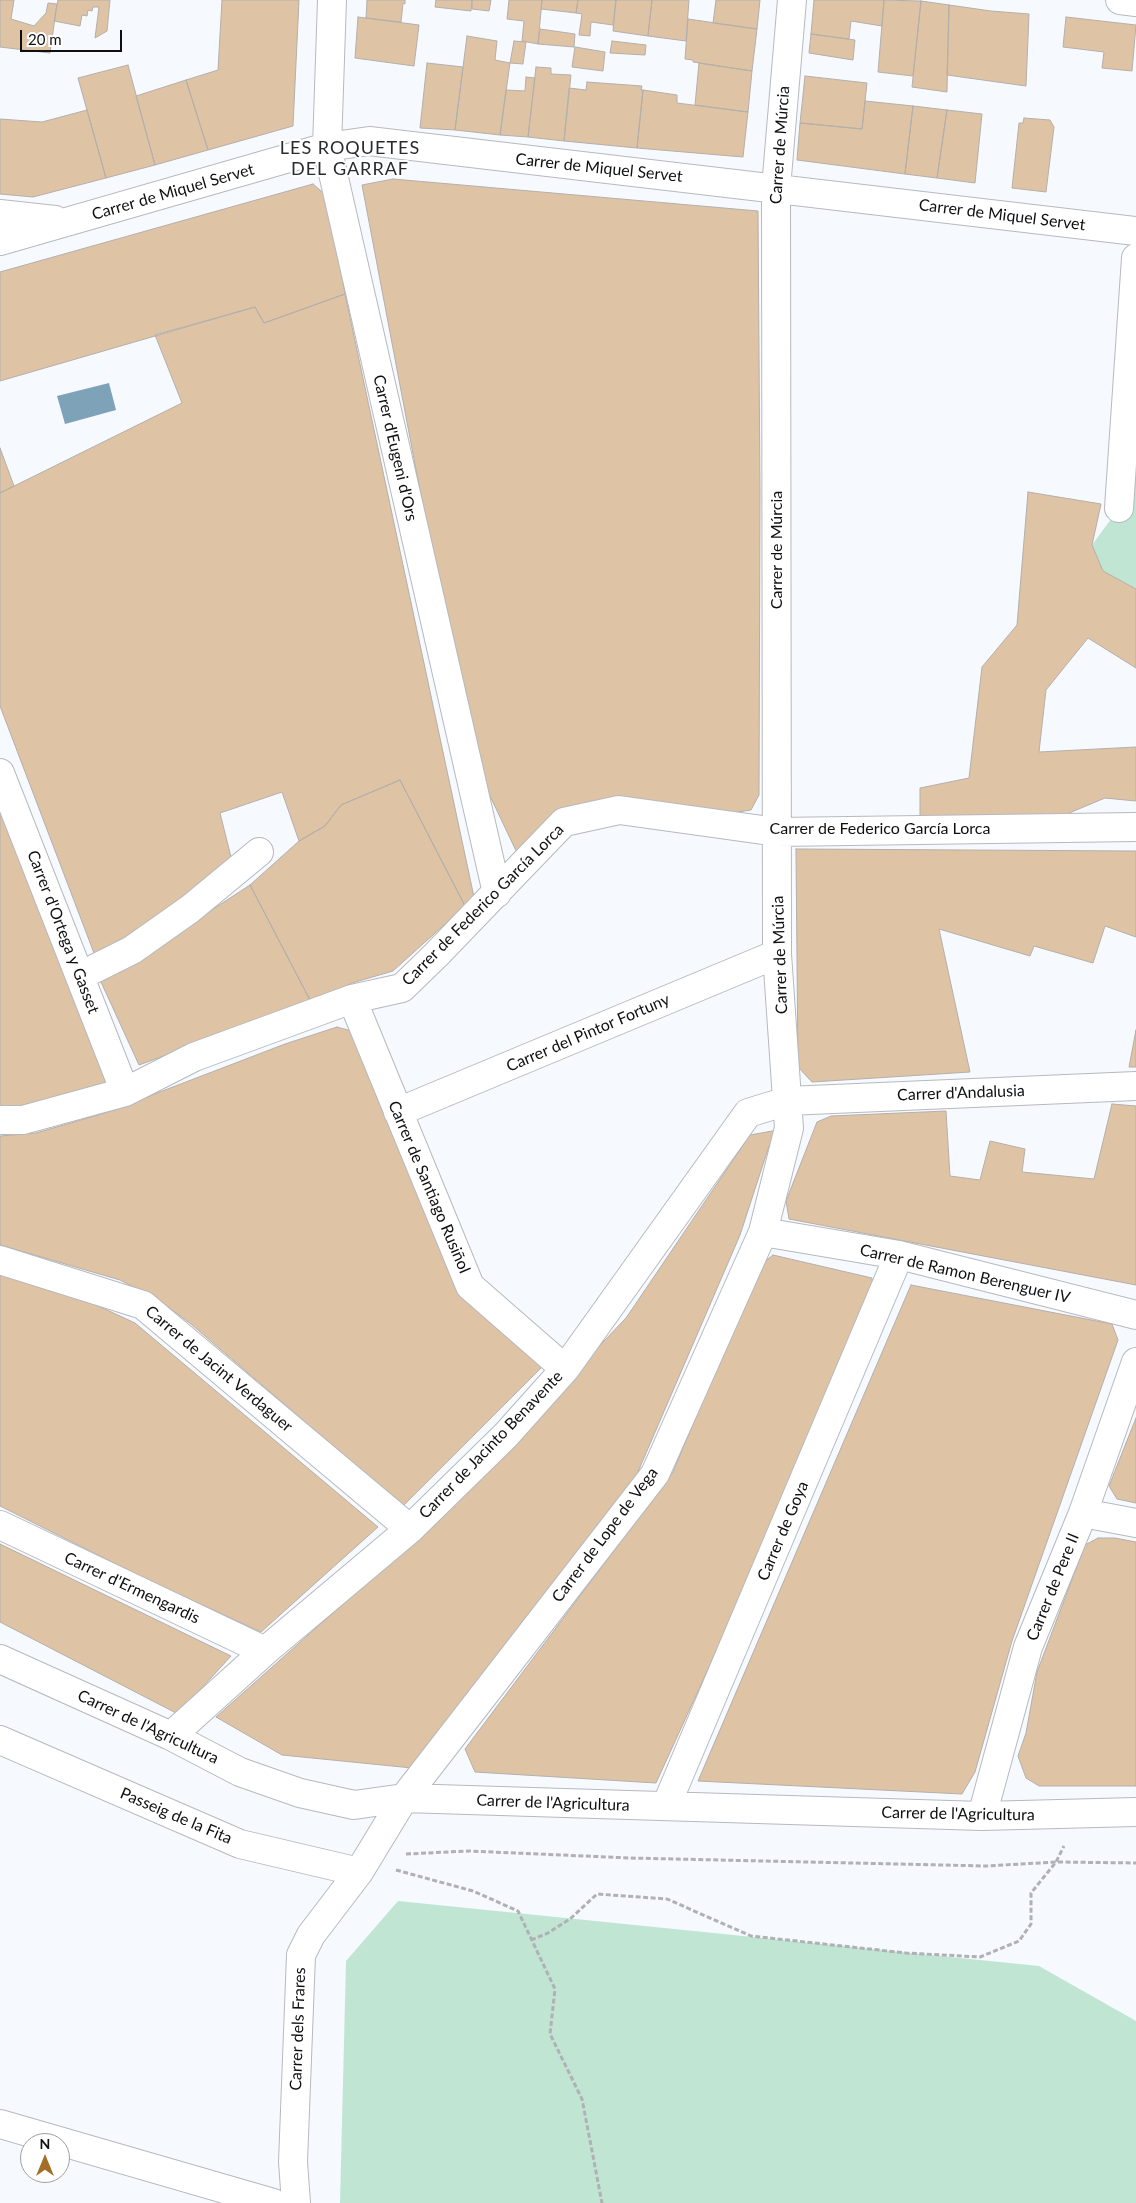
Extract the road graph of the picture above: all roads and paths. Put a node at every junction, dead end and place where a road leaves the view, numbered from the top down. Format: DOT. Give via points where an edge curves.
graph roads {
  1 [pos="332,0"];
  2 [pos="792,0"];
  3 [pos="1120,0"];
  4 [pos="1136,2"];
  5 [pos="327,147"];
  6 [pos="776,188"];
  7 [pos="0,214"];
  8 [pos="72,221"];
  9 [pos="1136,231"];
  10 [pos="0,241"];
  11 [pos="1136,258"];
  12 [pos="1119,508"];
  13 [pos="0,773"];
  14 [pos="1136,827"];
  15 [pos="777,832"];
  16 [pos="259,852"];
  17 [pos="497,893"];
  18 [pos="777,954"];
  19 [pos="80,976"];
  20 [pos="352,999"];
  21 [pos="1136,1086"];
  22 [pos="125,1092"];
  23 [pos="787,1101"];
  24 [pos="398,1112"];
  25 [pos="0,1120"];
  26 [pos="763,1232"];
  27 [pos="899,1255"];
  28 [pos="0,1260"];
  29 [pos="1136,1315"];
  30 [pos="1136,1362"];
  31 [pos="565,1369"];
  32 [pos="1083,1513"];
  33 [pos="1136,1523"];
  34 [pos="0,1525"];
  35 [pos="410,1528"];
  36 [pos="265,1651"];
  37 [pos="0,1659"];
  38 [pos="171,1736"];
  39 [pos="0,1740"];
  40 [pos="404,1798"];
  41 [pos="666,1806"];
  42 [pos="1136,1812"];
  43 [pos="1082,1813"];
  44 [pos="982,1816"];
  45 [pos="363,1865"];
  46 [pos="532,1940"];
  47 [pos="0,2124"];
  48 [pos="273,2203"];
  49 [pos="296,2203"];
  50 [pos="602,2203"];
  1 -- 5 [label="street, Carrer d'Eugeni d'Ors"];
  2 -- 6 [label="street, Carrer de Múrcia"];
  3 -- 4 [label="street"];
  5 -- 6 [label="street, Carrer de Miquel Servet" via="369,142"];
  5 -- 8 [label="street, Carrer de Miquel Servet"];
  5 -- 17 [label="street, Carrer d'Eugeni d'Ors"];
  6 -- 9 [label="street, Carrer de Miquel Servet"];
  6 -- 15 [label="street, Carrer de Múrcia"];
  7 -- 8 [label="street, Carrer de Miquel Servet"];
  8 -- 10 [label="street, Carrer de Miquel Servet"];
  11 -- 12 [label="street"];
  13 -- 19 [label="street, Carrer d'Ortega y Gasset"];
  14 -- 15 [label="street, Carrer de Federico García Lorca"];
  15 -- 17 [label="street, Carrer de Federico García Lorca" via="619,810 564,822"];
  15 -- 18 [label="street, Carrer de Múrcia"];
  16 -- 19 [label="street" via="190,909 132,950"];
  17 -- 20 [label="street, Carrer de Federico García Lorca" via="402,988"];
  18 -- 23 [label="street, Carrer de Múrcia"];
  18 -- 24 [label="street, Carrer del Pintor Fortuny"];
  19 -- 22 [label="street, Carrer d'Ortega y Gasset"];
  20 -- 22 [label="street, Carrer de Federico García Lorca" via="194,1057"];
  20 -- 24 [label="street, Carrer de Santiago Rusiñol"];
  21 -- 23 [label="street, Carrer d'Andalusia"];
  22 -- 25 [label="street, Carrer de Federico García Lorca" via="23,1120"];
  23 -- 26 [label="street, Carrer de Lope de Vega" via="789,1128"];
  23 -- 31 [label="street, Carrer de Jacinto Benavente" via="748,1113"];
  24 -- 31 [label="street, Carrer de Santiago Rusiñol" via="470,1286"];
  26 -- 27 [label="street, Carrer de Ramon Berenguer IV"];
  26 -- 40 [label="street, Carrer de Lope de Vega" via="655,1474"];
  27 -- 29 [label="street, Carrer de Ramon Berenguer IV"];
  27 -- 41 [label="street, Carrer de Goya"];
  28 -- 35 [label="street, Carrer de Jacint Verdaguer" via="143,1305"];
  30 -- 32 [label="street, Carrer de Pere II"];
  31 -- 35 [label="street, Carrer de Jacinto Benavente" via="506,1435"];
  32 -- 33 [label="street"];
  32 -- 44 [label="street, Carrer de Pere II" via="1028,1647"];
  34 -- 36 [label="street, Carrer d'Ermengardis"];
  35 -- 36 [label="street, Carrer de Jacinto Benavente"];
  36 -- 38 [label="street, Carrer de Jacinto Benavente"];
  37 -- 38 [label="street, Carrer de l'Agricultura"];
  38 -- 40 [label="street, Carrer de l'Agricultura" via="240,1772 300,1793 354,1805"];
  39 -- 45 [label="street, Passeig de la Fita" via="240,1844"];
  40 -- 41 [label="street, Carrer de l'Agricultura"];
  40 -- 45 [label="street, Carrer de Lope de Vega"];
  41 -- 44 [label="street, Carrer de l'Agricultura"];
  42 -- 43 [label="street, Carrer de l'Agricultura"];
  43 -- 44 [label="street, Carrer de l'Agricultura"];
  43 -- 46 [label="path" via="1056,1862 1031,1893 1031,1924 1019,1942 980,1958 751,1936 667,1899 597,1894 570,1919"];
  45 -- 46 [label="path" via="393,1869 473,1891 518,1911"];
  45 -- 49 [label="street, Carrer dels Frares" via="301,1955 293,2162"];
  46 -- 50 [label="path" via="555,1989 550,2034 582,2099"];
  47 -- 48 [label="street"];
}
